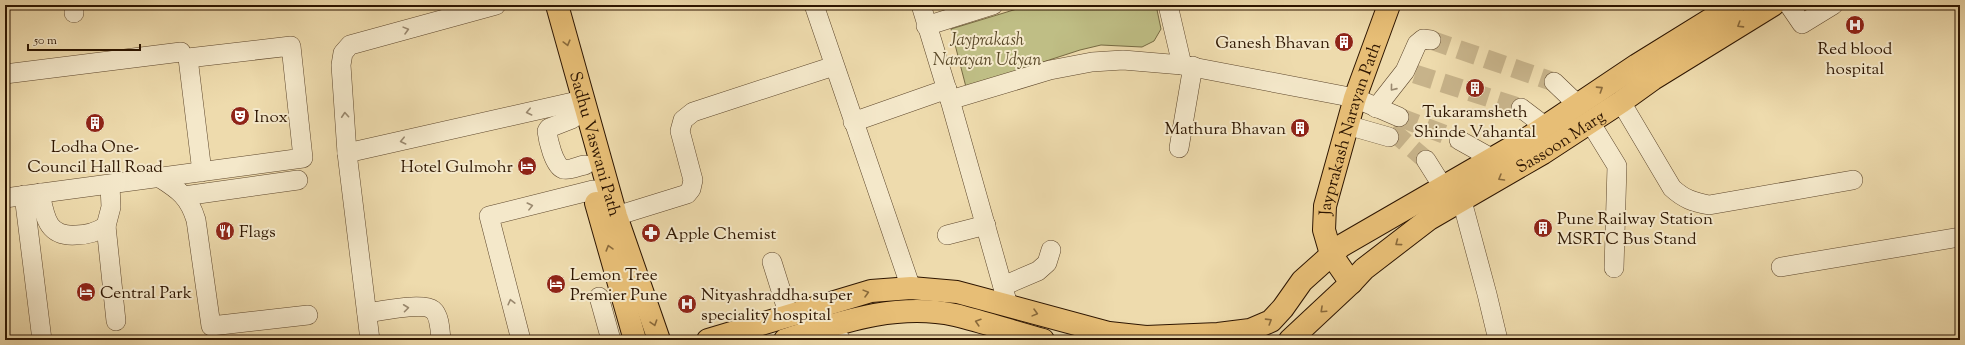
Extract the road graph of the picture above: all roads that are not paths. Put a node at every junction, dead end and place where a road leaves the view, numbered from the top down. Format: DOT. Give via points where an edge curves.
graph roads {
  1 [pos="496,5"];
  2 [pos="541,5"];
  3 [pos="557,5"];
  4 [pos="814,5"];
  5 [pos="921,5"];
  6 [pos="993,5"];
  7 [pos="1168,5"];
  8 [pos="1389,5"];
  9 [pos="1734,5"];
  10 [pos="1773,5"];
  11 [pos="1789,5"];
  12 [pos="1833,5"];
  13 [pos="926,26"];
  14 [pos="1431,40"];
  15 [pos="181,52"];
  16 [pos="834,66"];
  17 [pos="1188,66"];
  18 [pos="5,74"];
  19 [pos="1554,82"];
  20 [pos="949,95"];
  21 [pos="1621,102"];
  22 [pos="1577,104"];
  23 [pos="574,107"];
  24 [pos="1376,108"];
  25 [pos="1521,108"];
  26 [pos="1351,113"];
  27 [pos="853,122"];
  28 [pos="1590,122"];
  29 [pos="1546,127"];
  30 [pos="1459,140"];
  31 [pos="1179,148"];
  32 [pos="347,153"];
  33 [pos="1493,158"];
  34 [pos="1422,163"];
  35 [pos="585,165"];
  36 [pos="202,172"];
  37 [pos="160,178"];
  38 [pos="298,180"];
  39 [pos="1853,180"];
  40 [pos="110,184"];
  41 [pos="1439,189"];
  42 [pos="593,190"];
  43 [pos="32,194"];
  44 [pos="184,196"];
  45 [pos="5,198"];
  46 [pos="1462,201"];
  47 [pos="616,216"];
  48 [pos="986,225"];
  49 [pos="106,226"];
  50 [pos="947,236"];
  51 [pos="1960,237"];
  52 [pos="1052,250"];
  53 [pos="1331,254"];
  54 [pos="772,262"];
  55 [pos="1781,267"];
  56 [pos="1614,268"];
  57 [pos="1351,283"];
  58 [pos="911,288"];
  59 [pos="1005,296"];
  60 [pos="624,301"];
  61 [pos="367,313"];
  62 [pos="308,315"];
  63 [pos="789,316"];
  64 [pos="116,321"];
  65 [pos="822,335"];
  66 [pos="1006,335"];
  67 [pos="631,339"];
  68 [pos="42,340"];
  69 [pos="370,340"];
  70 [pos="441,340"];
  71 [pos="521,340"];
  72 [pos="611,340"];
  73 [pos="659,340"];
  74 [pos="708,340"];
  75 [pos="785,340"];
  76 [pos="1043,340"];
  77 [pos="1290,340"];
  78 [pos="1498,340"];
  32 -- 1 [label="street, one-way" via="341,64 343,54 350,45"];
  2 -- 23 [label="main road"];
  3 -- 23 [label="main road, Sadhu Vaswani Path, one-way"];
  4 -- 16 [label="street"];
  5 -- 13 [label="street"];
  6 -- 13 [label="street"];
  7 -- 17 [label="street"];
  8 -- 26 [label="main road, Jayprakash Narayan Path"];
  22 -- 9 [label="main road, Sassoon Marg, one-way"];
  10 -- 21 [label="main road, Sassoon Marg, one-way" via="1653,79"];
  11 -- 12 [label="street" via="1802,24"];
  13 -- 20 [label="street"];
  14 -- 24 [label="street, one-way" via="1423,39 1417,44 1410,73"];
  15 -- 18 [label="street"];
  16 -- 27 [label="street"];
  16 -- 47 [label="street" via="693,112 683,120 680,131 693,180 691,189 686,194"];
  17 -- 20 [label="street" via="1122,60 1092,62"];
  17 -- 26 [label="street"];
  17 -- 31 [label="street"];
  19 -- 22 [label="street"];
  20 -- 27 [label="street"];
  20 -- 48 [label="street"];
  21 -- 28 [label="main road, Sassoon Marg"];
  21 -- 39 [label="street" via="1672,188 1683,198 1695,203 1709,205"];
  22 -- 29 [label="main road, Sassoon Marg"];
  23 -- 32 [label="street, one-way"];
  23 -- 35 [label="main road"];
  23 -- 35 [label="street" via="549,128 548,140 560,168 569,169"];
  23 -- 47 [label="main road, Sadhu Vaswani Path"];
  24 -- 26 [label="street"];
  24 -- 26 [label="street" via="1393,128"];
  25 -- 29 [label="street"];
  26 -- 53 [label="main road, Jayprakash Narayan Path" via="1325,206 1324,230"];
  27 -- 58 [label="street"];
  28 -- 46 [label="main road, Sassoon Marg, one-way"];
  28 -- 56 [label="street" via="1617,166"];
  29 -- 33 [label="main road, Sassoon Marg"];
  30 -- 33 [label="street"];
  32 -- 61 [label="street"];
  33 -- 41 [label="main road, Sassoon Marg"];
  34 -- 41 [label="street"];
  35 -- 42 [label="main road"];
  36 -- 36 [label="street" via="303,158 291,46 188,58"];
  36 -- 37 [label="street"];
  37 -- 40 [label="street"];
  37 -- 44 [label="street"];
  38 -- 44 [label="street"];
  40 -- 43 [label="street"];
  40 -- 49 [label="street" via="111,207"];
  41 -- 53 [label="main road, Sassoon Marg"];
  60 -- 42 [label="main road, one-way"];
  71 -- 42 [label="street, one-way" via="489,216"];
  43 -- 45 [label="street"];
  43 -- 49 [label="street" via="57,233 79,235"];
  43 -- 68 [label="street"];
  44 -- 62 [label="street" via="191,205 196,220 212,326"];
  46 -- 57 [label="main road, Sassoon Marg, one-way" via="1429,219 1364,269"];
  46 -- 78 [label="street"];
  47 -- 73 [label="main road, Sadhu Vaswani Path, one-way"];
  48 -- 50 [label="street"];
  48 -- 59 [label="street"];
  49 -- 64 [label="street"];
  51 -- 55 [label="street"];
  52 -- 59 [label="street" via="1047,263"];
  53 -- 57 [label="main road, Jayprakash Narayan Path"];
  59 -- 53 [label="main road, Sassoon Marg, one-way" via="1109,333 1146,337 1250,330 1271,321 1302,281"];
  54 -- 63 [label="street"];
  57 -- 77 [label="main road, Sassoon Marg, one-way"];
  58 -- 59 [label="main road, Sassoon Marg"];
  63 -- 58 [label="main road, Sassoon Marg, one-way" via="871,291"];
  60 -- 67 [label="main road"];
  60 -- 72 [label="street" via="600,302"];
  61 -- 69 [label="street"];
  61 -- 70 [label="street, one-way" via="428,308 433,310 438,318"];
  63 -- 74 [label="main road, Sassoon Marg"];
  66 -- 65 [label="main road, one-way" via="953,315 911,311 872,314"];
  65 -- 75 [label="main road"];
  66 -- 76 [label="main road"];
}
